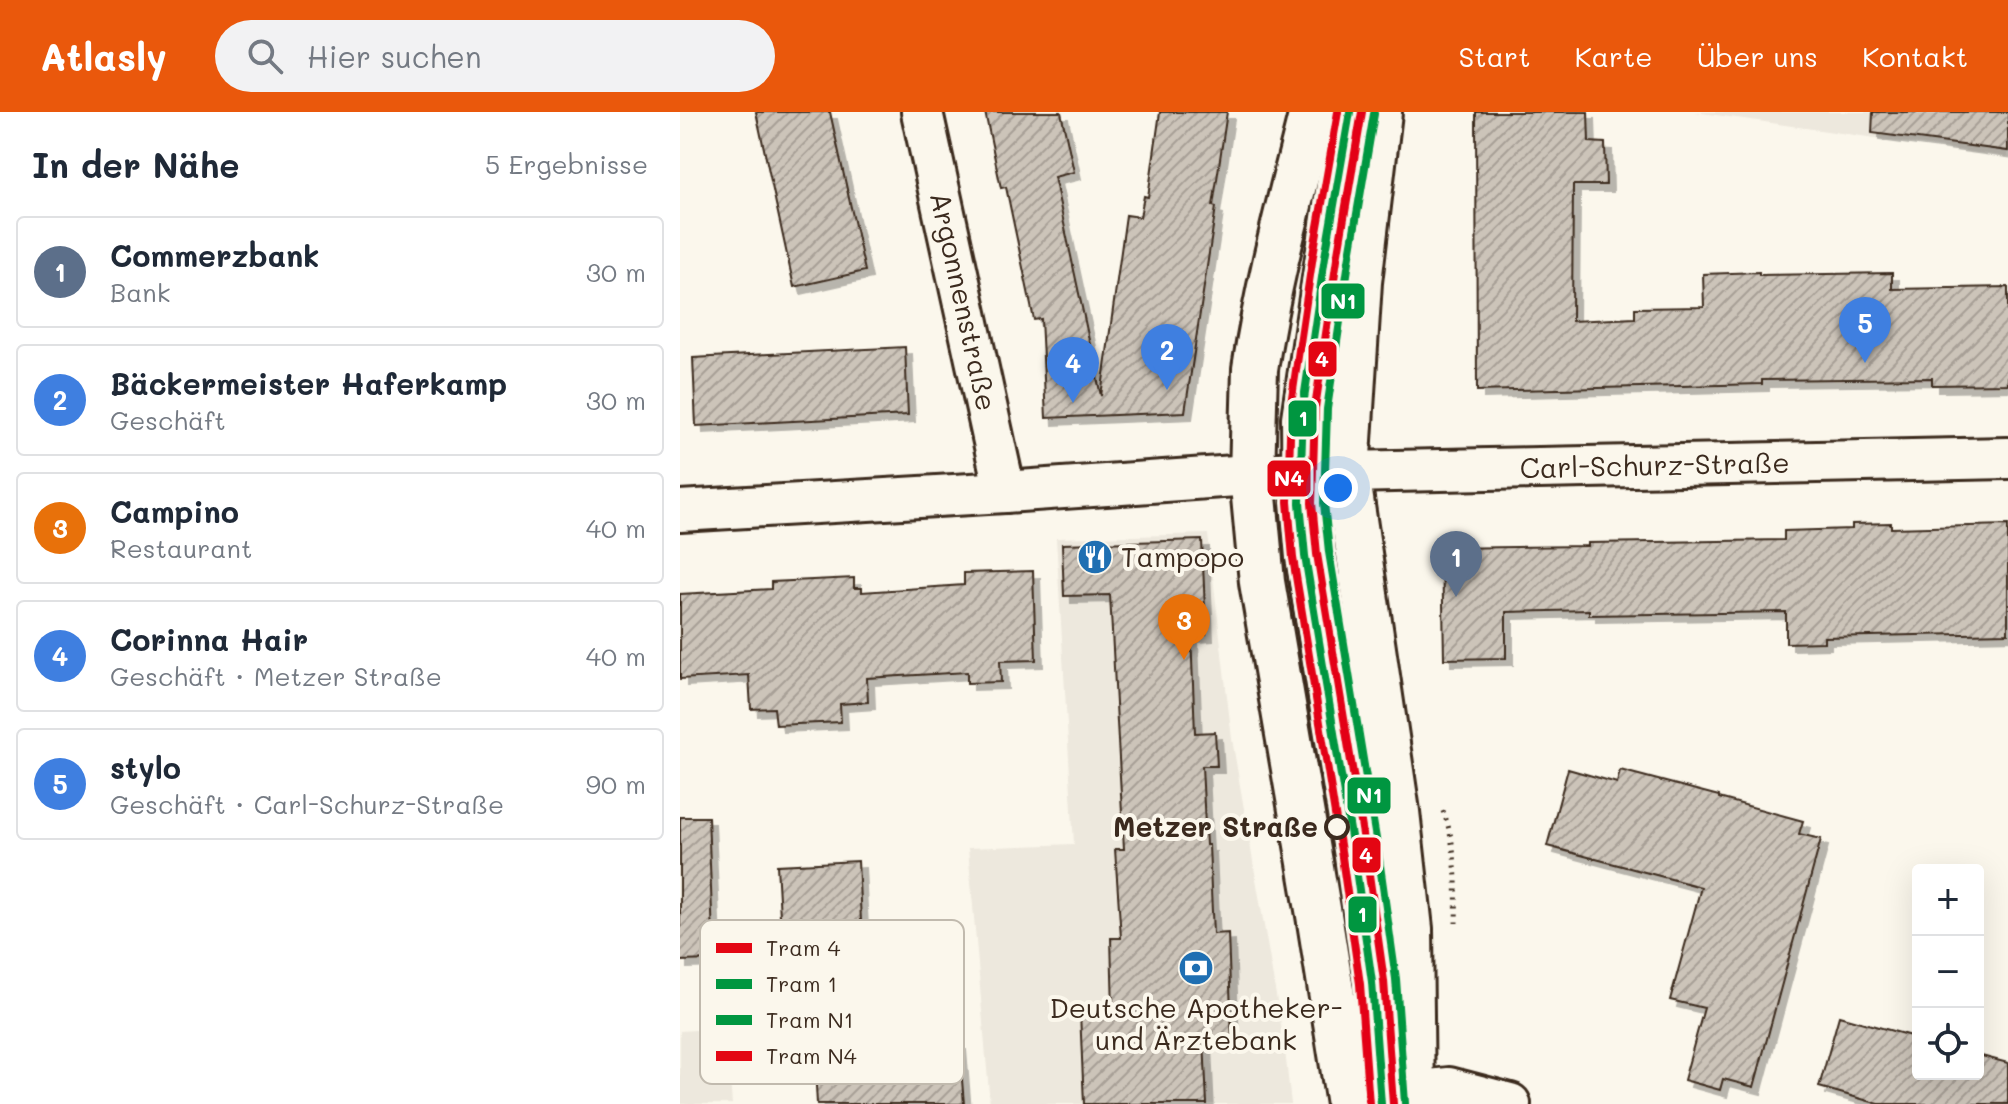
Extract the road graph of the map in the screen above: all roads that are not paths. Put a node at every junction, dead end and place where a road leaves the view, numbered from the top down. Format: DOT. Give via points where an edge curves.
graph roads {
  1 [pos="922,112"];
  2 [pos="1312,112"];
  3 [pos="1348,112"];
  4 [pos="1379,112"];
  5 [pos="2008,458"];
  6 [pos="1301,472"];
  7 [pos="1347,472"];
  8 [pos="1252,475"];
  9 [pos="1005,492"];
  10 [pos="680,511"];
  11 [pos="1402,1100"];
  12 [pos="1349,1104"];
  13 [pos="1510,1104"];
  1 -- 9 [label="street, Argonnenstraße"];
  2 -- 8 [label="main road" via="1255,369"];
  3 -- 6 [label="street" via="1302,418"];
  4 -- 7 [label="main road" via="1359,282"];
  5 -- 7 [label="street, Carl-Schurz-Straße"];
  6 -- 7 [label="street, Carl-Schurz-Straße"];
  6 -- 8 [label="street"];
  6 -- 11 [label="street" via="1309,574 1373,982"];
  7 -- 11 [label="main road" via="1410,929"];
  8 -- 9 [label="street"];
  8 -- 12 [label="main road" via="1262,582"];
  9 -- 10 [label="street"];
  11 -- 13 [label="street" via="1449,1088"];
}
